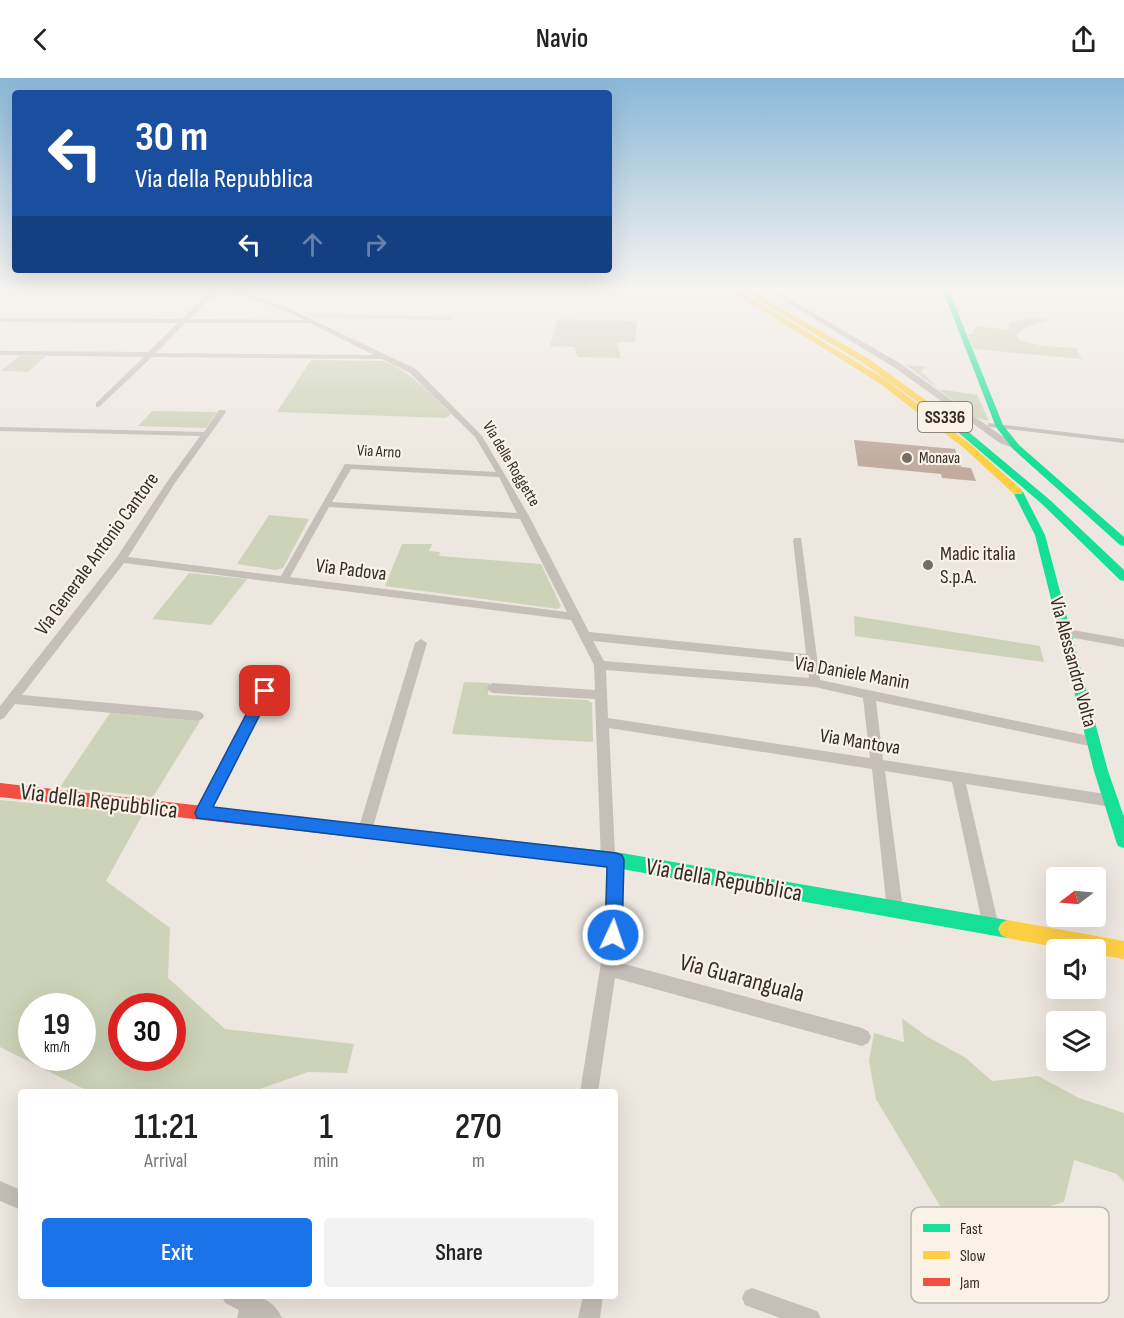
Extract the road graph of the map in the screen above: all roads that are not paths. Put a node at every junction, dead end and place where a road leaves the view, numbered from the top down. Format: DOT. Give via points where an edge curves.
graph roads {
  1 [pos="156,346"];
  2 [pos="360,346"];
  3 [pos="825,346"];
  4 [pos="841,346"];
  5 [pos="853,346"];
  6 [pos="868,346"];
  7 [pos="968,346"];
  8 [pos="0,353"];
  9 [pos="147,355"];
  10 [pos="382,357"];
  11 [pos="99,405"];
  12 [pos="222,412"];
  13 [pos="981,424"];
  14 [pos="999,425"];
  15 [pos="0,429"];
  16 [pos="205,434"];
  17 [pos="1124,441"];
  18 [pos="1016,447"];
  19 [pos="502,475"];
  20 [pos="326,504"];
  21 [pos="524,516"];
  22 [pos="798,540"];
  23 [pos="1124,543"];
  24 [pos="121,559"];
  25 [pos="1124,561"];
  26 [pos="1124,577"];
  27 [pos="284,579"];
  28 [pos="576,617"];
  29 [pos="1067,633"];
  30 [pos="586,636"];
  31 [pos="421,643"];
  32 [pos="1124,643"];
  33 [pos="812,659"];
  34 [pos="600,665"];
  35 [pos="815,683"];
  36 [pos="492,688"];
  37 [pos="265,691"];
  38 [pos="869,694"];
  39 [pos="602,695"];
  40 [pos="13,699"];
  41 [pos="0,715"];
  42 [pos="198,716"];
  43 [pos="602,722"];
  44 [pos="1094,742"];
  45 [pos="876,765"];
  46 [pos="958,777"];
  47 [pos="0,790"];
  48 [pos="1112,801"];
  49 [pos="202,813"];
  50 [pos="365,830"];
  51 [pos="1124,841"];
  52 [pos="612,860"];
  53 [pos="896,910"];
  54 [pos="991,927"];
  55 [pos="1124,950"];
  56 [pos="609,968"];
  57 [pos="862,1037"];
  58 [pos="589,1089"];
  59 [pos="0,1191"];
  60 [pos="18,1199"];
  61 [pos="752,1298"];
  62 [pos="592,1299"];
  63 [pos="244,1306"];
  64 [pos="271,1318"];
  65 [pos="589,1318"];
  66 [pos="810,1318"];
  1 -- 9 [label="street"];
  2 -- 10 [label="street, Via delle Roggette"];
  3 -- 29 [label="main road, Via Alessandro Volta" via="882,381 1015,488 1036,524"];
  4 -- 26 [label="main road, SS336" via="935,410 1045,500"];
  5 -- 25 [label="main road, SS336" via="946,409 1058,500"];
  6 -- 13 [label="street"];
  7 -- 14 [label="main road"];
  8 -- 9 [label="street"];
  9 -- 10 [label="street"];
  9 -- 11 [label="street"];
  10 -- 19 [label="street, Via delle Roggette" via="413,371 443,399 478,436"];
  12 -- 16 [label="street, Via Generale Antonio Cantore"];
  13 -- 14 [label="street"];
  13 -- 18 [label="street"];
  14 -- 17 [label="street"];
  14 -- 18 [label="main road"];
  15 -- 16 [label="street"];
  16 -- 24 [label="street, Via Generale Antonio Cantore"];
  18 -- 23 [label="main road"];
  19 -- 20 [label="street, Via Arno" via="350,466"];
  19 -- 21 [label="street, Via delle Roggette"];
  20 -- 21 [label="street"];
  20 -- 27 [label="street, Via Arno"];
  21 -- 28 [label="street, Via delle Roggette"];
  22 -- 33 [label="street"];
  24 -- 27 [label="street, Via Padova"];
  24 -- 40 [label="street, Via Generale Antonio Cantore"];
  27 -- 28 [label="street, Via Padova"];
  28 -- 30 [label="street, Via delle Roggette"];
  29 -- 32 [label="street"];
  29 -- 44 [label="main road, Via Alessandro Volta"];
  30 -- 33 [label="street"];
  30 -- 34 [label="street, Via delle Roggette"];
  31 -- 50 [label="street"];
  33 -- 35 [label="street"];
  34 -- 35 [label="street, Via Daniele Manin"];
  34 -- 39 [label="street, Via delle Roggette"];
  35 -- 38 [label="street, Via Daniele Manin"];
  36 -- 39 [label="street"];
  37 -- 49 [label="street"];
  38 -- 44 [label="street, Via Daniele Manin"];
  38 -- 45 [label="street"];
  39 -- 43 [label="street, Via delle Roggette"];
  40 -- 41 [label="street, Via Generale Antonio Cantore"];
  40 -- 42 [label="street"];
  43 -- 45 [label="street, Via Mantova"];
  43 -- 52 [label="street, Via delle Roggette"];
  44 -- 48 [label="main road, Via Alessandro Volta"];
  45 -- 46 [label="street, Via Mantova"];
  45 -- 53 [label="street"];
  46 -- 48 [label="street, Via Mantova"];
  46 -- 54 [label="street"];
  47 -- 49 [label="main road, Via della Repubblica"];
  48 -- 51 [label="main road, Via Alessandro Volta"];
  49 -- 50 [label="main road, Via della Repubblica"];
  50 -- 52 [label="main road, Via della Repubblica"];
  52 -- 53 [label="main road, Via della Repubblica"];
  52 -- 56 [label="street" via="616,919"];
  53 -- 54 [label="main road, Via della Repubblica"];
  54 -- 55 [label="main road, Via della Repubblica"];
  56 -- 57 [label="street, Via Guaranguala"];
  56 -- 58 [label="street"];
  59 -- 60 [label="street"];
  61 -- 66 [label="street"];
  62 -- 65 [label="street"];
  63 -- 64 [label="street" via="266,1311"];
}
